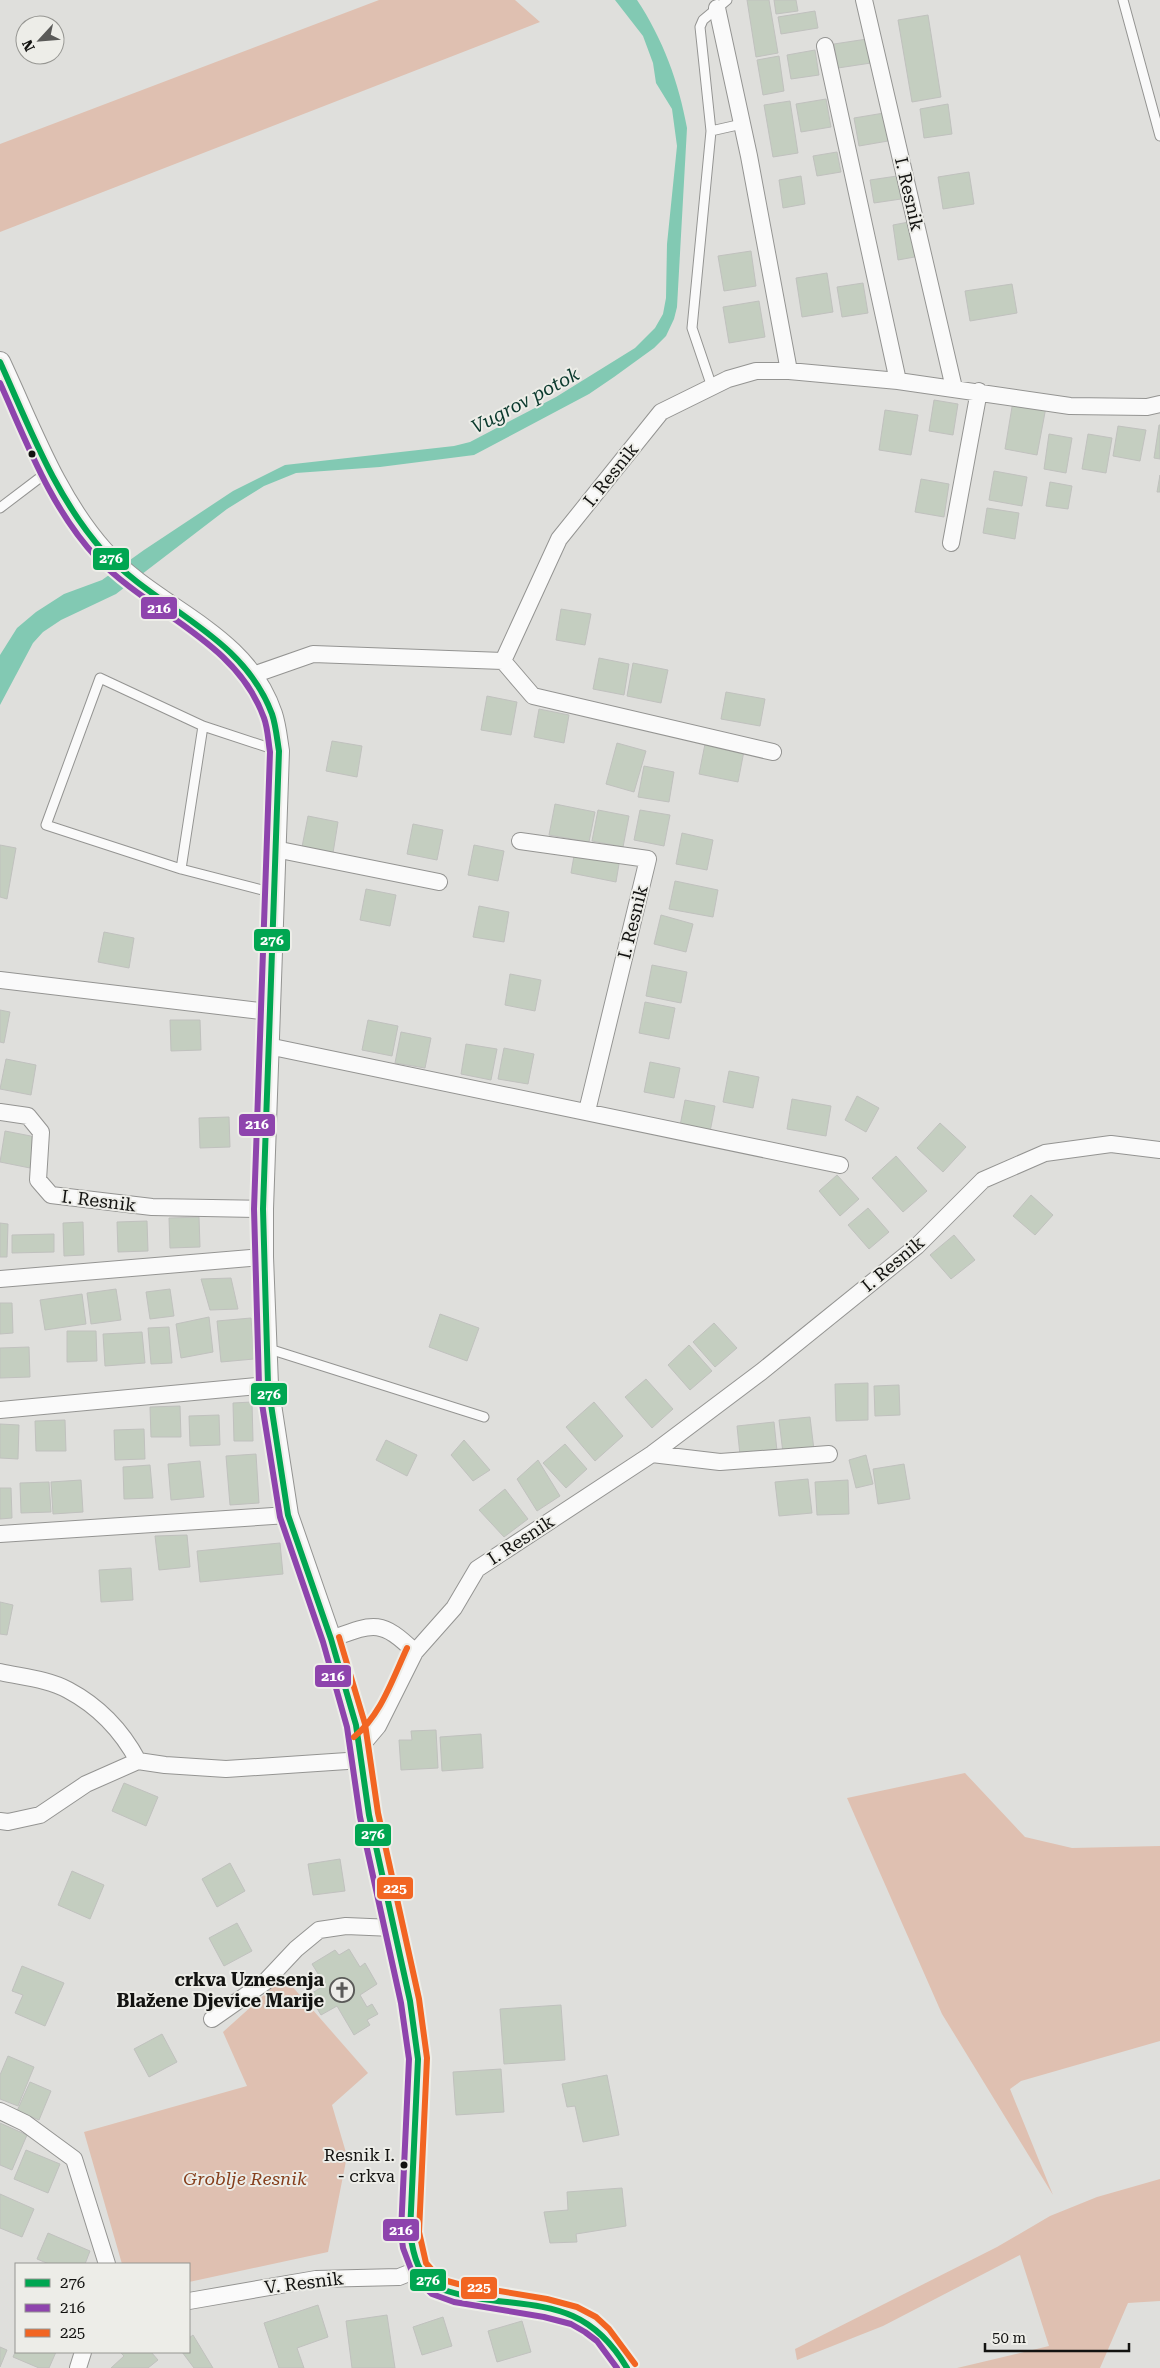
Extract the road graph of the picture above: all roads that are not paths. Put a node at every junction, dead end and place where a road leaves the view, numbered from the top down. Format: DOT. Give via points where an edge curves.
graph roads {
  1 [pos="864,0"];
  2 [pos="1123,0"];
  3 [pos="722,4"];
  4 [pos="825,46"];
  5 [pos="742,124"];
  6 [pos="711,131"];
  7 [pos="1160,136"];
  8 [pos="0,362"];
  9 [pos="789,371"];
  10 [pos="898,381"];
  11 [pos="712,387"];
  12 [pos="954,388"];
  13 [pos="979,391"];
  14 [pos="1160,404"];
  15 [pos="50,470"];
  16 [pos="0,508"];
  17 [pos="951,543"];
  18 [pos="503,661"];
  19 [pos="253,675"];
  20 [pos="203,726"];
  21 [pos="279,751"];
  22 [pos="773,752"];
  23 [pos="520,840"];
  24 [pos="275,849"];
  25 [pos="181,869"];
  26 [pos="439,882"];
  27 [pos="275,894"];
  28 [pos="0,980"];
  29 [pos="269,1012"];
  30 [pos="268,1046"];
  31 [pos="0,1112"];
  32 [pos="587,1112"];
  33 [pos="1160,1150"];
  34 [pos="840,1165"];
  35 [pos="263,1209"];
  36 [pos="262,1257"];
  37 [pos="0,1279"];
  38 [pos="266,1348"];
  39 [pos="268,1385"];
  40 [pos="0,1410"];
  41 [pos="484,1417"];
  42 [pos="652,1454"];
  43 [pos="829,1454"];
  44 [pos="288,1514"];
  45 [pos="0,1534"];
  46 [pos="331,1639"];
  47 [pos="415,1652"];
  48 [pos="0,1672"];
  49 [pos="360,1752"];
  50 [pos="138,1760"];
  51 [pos="0,1821"];
  52 [pos="393,1928"];
  53 [pos="212,2019"];
  54 [pos="0,2111"];
  55 [pos="107,2263"];
  56 [pos="419,2269"];
  57 [pos="190,2301"];
  58 [pos="83,2353"];
  59 [pos="78,2368"];
  60 [pos="627,2368"];
  1 -- 12 [label="street, I. Resnik"];
  2 -- 7 [label="lane"];
  3 -- 5 [label="street"];
  3 -- 6 [label="lane" via="702,20 700,27"];
  4 -- 10 [label="street"];
  5 -- 6 [label="lane"];
  5 -- 9 [label="street"];
  6 -- 11 [label="lane" via="692,328"];
  8 -- 15 [label="street"];
  9 -- 10 [label="street, I. Resnik"];
  9 -- 11 [label="street, I. Resnik" via="744,373"];
  10 -- 12 [label="street, I. Resnik"];
  11 -- 18 [label="street, I. Resnik" via="661,412 559,539"];
  12 -- 13 [label="street, I. Resnik"];
  13 -- 14 [label="street, I. Resnik" via="1070,406 1147,407"];
  13 -- 17 [label="street"];
  15 -- 16 [label="lane"];
  15 -- 19 [label="street" via="74,514 104,552 146,588 236,654"];
  18 -- 19 [label="street" via="313,654"];
  18 -- 22 [label="street" via="533,696"];
  19 -- 21 [label="street" via="273,716"];
  20 -- 21 [label="lane"];
  20 -- 25 [label="lane"];
  20 -- 25 [label="lane" via="100,678 46,825"];
  21 -- 24 [label="street"];
  23 -- 32 [label="street, I. Resnik" via="648,859"];
  24 -- 26 [label="street"];
  24 -- 27 [label="street"];
  25 -- 27 [label="lane"];
  27 -- 29 [label="street"];
  28 -- 29 [label="street"];
  29 -- 30 [label="street"];
  30 -- 32 [label="street"];
  30 -- 35 [label="street"];
  31 -- 35 [label="street, I. Resnik" via="28,1116 41,1132 38,1180 51,1195 152,1207"];
  32 -- 34 [label="street"];
  33 -- 42 [label="street, I. Resnik" via="1111,1144 1045,1153 982,1180 917,1246 761,1372"];
  35 -- 36 [label="street"];
  36 -- 37 [label="street"];
  36 -- 38 [label="street"];
  38 -- 39 [label="street"];
  38 -- 41 [label="lane"];
  39 -- 40 [label="street"];
  39 -- 44 [label="street"];
  42 -- 43 [label="street" via="720,1462"];
  42 -- 47 [label="street, I. Resnik" via="477,1569 454,1608"];
  44 -- 45 [label="street"];
  44 -- 46 [label="street"];
  46 -- 47 [label="street" via="364,1627 381,1628 394,1632"];
  46 -- 49 [label="street"];
  47 -- 49 [label="street, I. Resnik" via="378,1726"];
  48 -- 50 [label="street" via="67,1689 99,1711 126,1738"];
  49 -- 50 [label="street" via="226,1769"];
  49 -- 52 [label="street" via="369,1816"];
  50 -- 51 [label="street" via="86,1784 40,1815"];
  52 -- 53 [label="street" via="346,1926 319,1930 264,1982"];
  52 -- 56 [label="street" via="410,2001 418,2059 410,2232"];
  54 -- 55 [label="street" via="25,2123 74,2159"];
  56 -- 57 [label="street, V. Resnik" via="399,2277 316,2279"];
  56 -- 60 [label="street" via="441,2289 559,2312 583,2320 601,2333"];
  58 -- 59 [label="street"];
}
